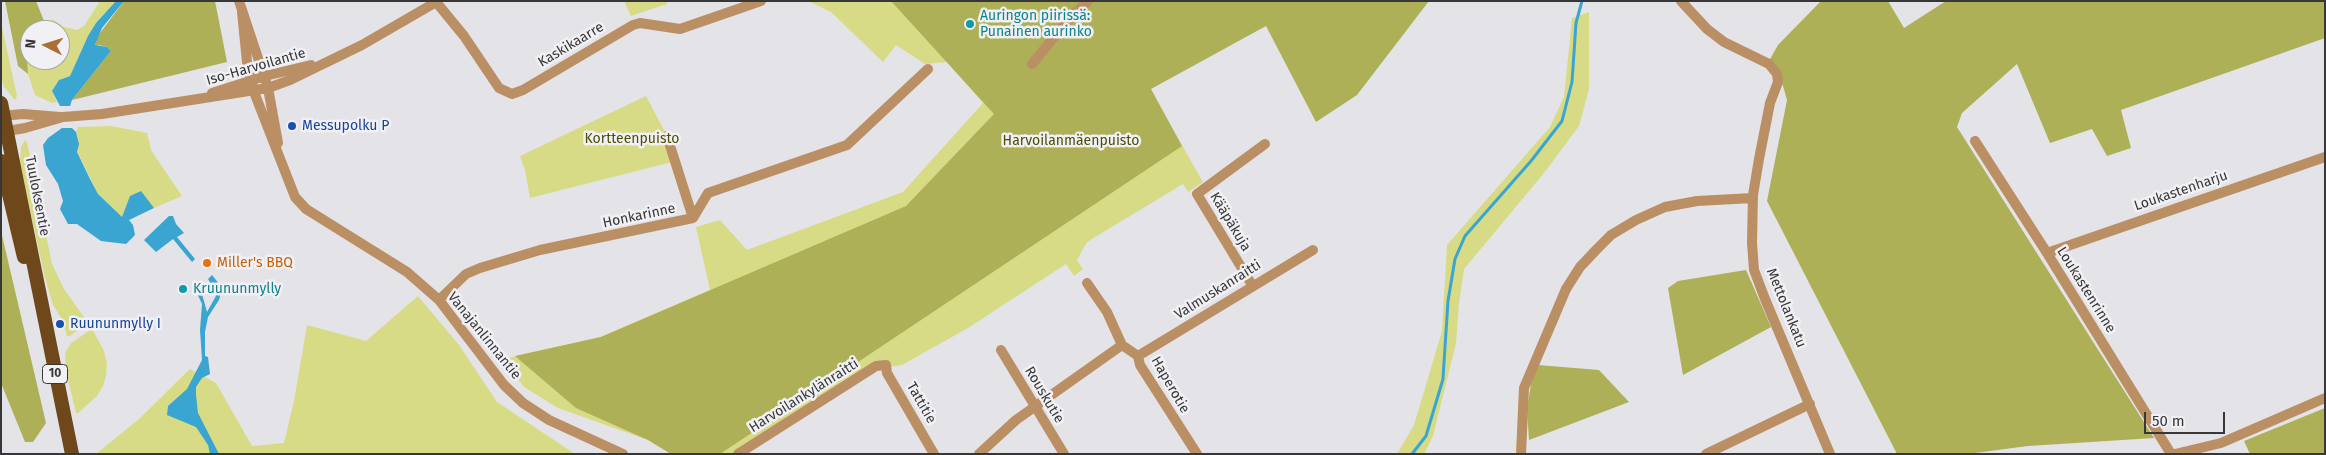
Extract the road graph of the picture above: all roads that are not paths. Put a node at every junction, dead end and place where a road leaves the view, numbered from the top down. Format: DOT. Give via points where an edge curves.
graph roads {
  1 [pos="238,1"];
  2 [pos="761,1"];
  3 [pos="1088,1"];
  4 [pos="1680,1"];
  5 [pos="438,2"];
  6 [pos="242,12"];
  7 [pos="328,61"];
  8 [pos="1032,64"];
  9 [pos="928,69"];
  10 [pos="265,76"];
  11 [pos="251,80"];
  12 [pos="268,88"];
  13 [pos="254,92"];
  14 [pos="192,100"];
  15 [pos="2,111"];
  16 [pos="63,117"];
  17 [pos="4,132"];
  18 [pos="667,136"];
  19 [pos="1975,141"];
  20 [pos="1265,144"];
  21 [pos="280,154"];
  22 [pos="2325,156"];
  23 [pos="1,161"];
  24 [pos="1753,198"];
  25 [pos="694,218"];
  26 [pos="1313,250"];
  27 [pos="2047,253"];
  28 [pos="1087,283"];
  29 [pos="1252,285"];
  30 [pos="38,295"];
  31 [pos="439,300"];
  32 [pos="1122,345"];
  33 [pos="1001,350"];
  34 [pos="1138,356"];
  35 [pos="886,365"];
  36 [pos="2325,398"];
  37 [pos="1810,404"];
  38 [pos="1035,406"];
  39 [pos="72,454"];
  40 [pos="623,454"];
  41 [pos="738,454"];
  42 [pos="934,454"];
  43 [pos="979,454"];
  44 [pos="1064,454"];
  45 [pos="1196,454"];
  46 [pos="1521,454"];
  47 [pos="1706,454"];
  48 [pos="1830,454"];
  49 [pos="2171,454"];
  50 [pos="2175,454"];
  1 -- 6 [label="street"];
  2 -- 5 [label="street, Kaskikaarre" via="680,29 640,23 633,25 512,94 499,88"];
  3 -- 8 [label="street"];
  4 -- 24 [label="street, Mettolankatu" via="1707,29 1724,42 1769,64 1778,76 1758,159"];
  5 -- 7 [label="street, Iso-Harvoilantie"];
  6 -- 10 [label="street, Vanajanlinnantie"];
  6 -- 11 [label="street, Vanajanlinnantie"];
  7 -- 10 [label="street, Iso-Harvoilantie"];
  7 -- 12 [label="street, Iso-Harvoilantie"];
  9 -- 25 [label="street, Honkarinne" via="847,146 708,193"];
  10 -- 11 [label="street, Iso-Harvoilantie"];
  10 -- 12 [label="street, Vanajanlinnantie"];
  11 -- 13 [label="street, Vanajanlinnantie"];
  11 -- 14 [label="street, Iso-Harvoilantie"];
  12 -- 13 [label="street, Iso-Harvoilantie"];
  12 -- 21 [label="street, Vanajanlinnantie"];
  13 -- 14 [label="street, Iso-Harvoilantie"];
  13 -- 21 [label="street, Vanajanlinnantie"];
  14 -- 16 [label="street, Iso-Harvoilantie"];
  15 -- 16 [label="street, Iso-Harvoilantie"];
  15 -- 17 [label="highway, Tuuloksentie / 10"];
  16 -- 17 [label="street, Iso-Harvoilantie"];
  17 -- 30 [label="highway, Tuuloksentie / 10"];
  18 -- 25 [label="street"];
  19 -- 27 [label="street, Loukastenrinne"];
  20 -- 29 [label="street, Kääpäkuja" via="1197,194"];
  21 -- 31 [label="street, Vanajanlinnantie" via="289,186 306,209 407,272"];
  22 -- 27 [label="street, Loukastenharju"];
  23 -- 30 [label="highway, Tuuloksentie / 10" via="17,233"];
  24 -- 37 [label="street, Mettolankatu" via="1754,270"];
  24 -- 46 [label="street" via="1664,206 1611,235 1580,267 1566,289 1524,388"];
  25 -- 31 [label="street, Honkarinne" via="540,250 480,268 466,274"];
  26 -- 29 [label="street, Valmuskanraitti"];
  27 -- 49 [label="street, Loukastenrinne"];
  28 -- 32 [label="street" via="1107,312"];
  29 -- 34 [label="street, Valmuskanraitti"];
  30 -- 39 [label="highway, Tuuloksentie / 10"];
  31 -- 40 [label="street, Vanajanlinnantie" via="504,385 523,403 549,420"];
  32 -- 34 [label="street, Haperotie"];
  32 -- 38 [label="street"];
  33 -- 38 [label="street, Rouskutie"];
  34 -- 45 [label="street, Haperotie" via="1140,365"];
  35 -- 41 [label="street, Harvoilankylänraitti" via="876,366"];
  35 -- 42 [label="street, Tattitie"];
  36 -- 50 [label="street" via="2221,442"];
  37 -- 47 [label="street"];
  37 -- 48 [label="street, Mettolankatu"];
  38 -- 43 [label="street"];
  38 -- 44 [label="street, Rouskutie"];
}
